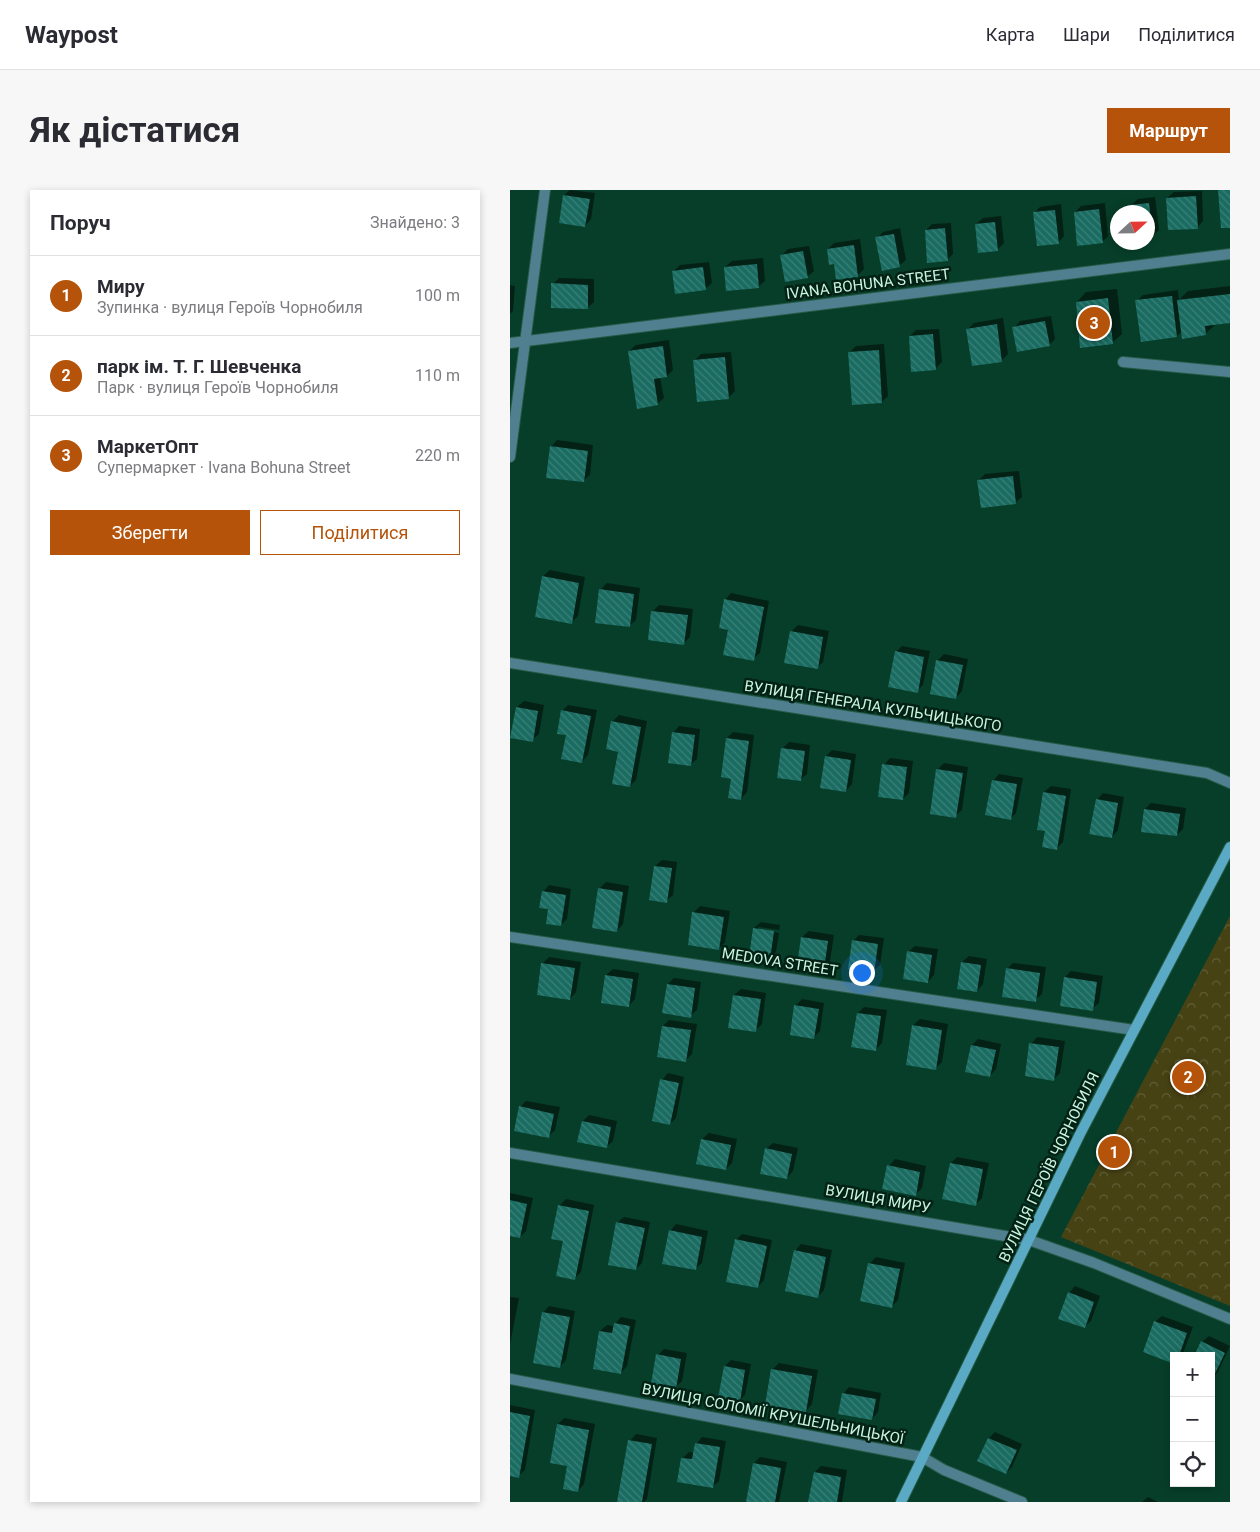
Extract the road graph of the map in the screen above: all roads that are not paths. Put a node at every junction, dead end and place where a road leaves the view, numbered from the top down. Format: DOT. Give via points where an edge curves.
graph roads {
  1 [pos="545,190"];
  2 [pos="1230,254"];
  3 [pos="526,341"];
  4 [pos="510,343"];
  5 [pos="1122,362"];
  6 [pos="1230,372"];
  7 [pos="510,457"];
  8 [pos="510,662"];
  9 [pos="1230,783"];
  10 [pos="1230,848"];
  11 [pos="510,937"];
  12 [pos="1134,1030"];
  13 [pos="510,1152"];
  14 [pos="1029,1240"];
  15 [pos="1230,1318"];
  16 [pos="510,1379"];
  17 [pos="922,1457"];
  18 [pos="901,1502"];
  19 [pos="1022,1502"];
  1 -- 3 [label="street"];
  2 -- 3 [label="street, IVANA BOHUNA STREET"];
  3 -- 4 [label="street, IVANA BOHUNA STREET"];
  3 -- 7 [label="street"];
  5 -- 6 [label="street"];
  8 -- 9 [label="street, ВУЛИЦЯ ГЕНЕРАЛА КУЛЬЧИЦЬКОГО" via="1207,773"];
  10 -- 12 [label="street, ВУЛИЦЯ ГЕРОЇВ ЧОРНОБИЛЯ"];
  11 -- 12 [label="street, MEDOVA STREET"];
  12 -- 14 [label="street, ВУЛИЦЯ ГЕРОЇВ ЧОРНОБИЛЯ"];
  13 -- 14 [label="street, ВУЛИЦЯ МИРУ"];
  14 -- 15 [label="street, ВУЛИЦЯ МИРУ"];
  14 -- 17 [label="street, ВУЛИЦЯ ГЕРОЇВ ЧОРНОБИЛЯ"];
  16 -- 17 [label="street, ВУЛИЦЯ СОЛОМІЇ КРУШЕЛЬНИЦЬКОЇ"];
  17 -- 18 [label="street, ВУЛИЦЯ ГЕРОЇВ ЧОРНОБИЛЯ"];
  17 -- 19 [label="street, ВУЛИЦЯ СОЛОМІЇ КРУШЕЛЬНИЦЬКОЇ" via="944,1470"];
}
